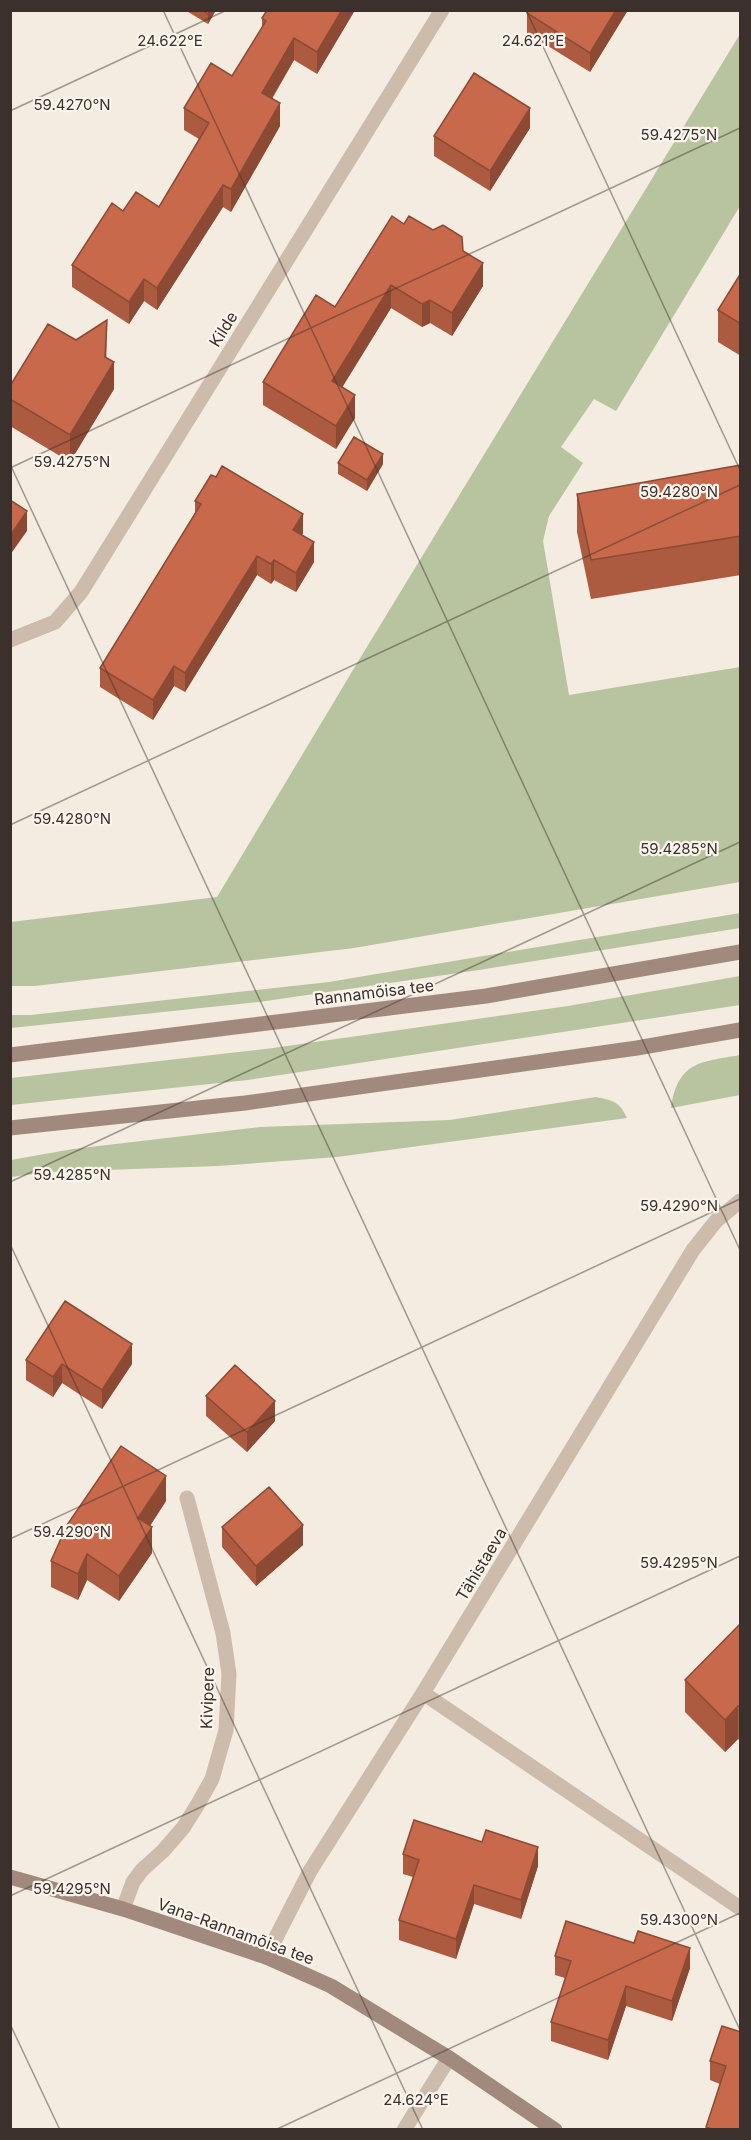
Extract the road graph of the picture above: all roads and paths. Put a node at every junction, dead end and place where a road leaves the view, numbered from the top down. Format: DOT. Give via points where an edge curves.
graph roads {
  1 [pos="442,10"];
  2 [pos="10,640"];
  3 [pos="741,952"];
  4 [pos="741,1030"];
  5 [pos="10,1055"];
  6 [pos="10,1128"];
  7 [pos="741,1202"];
  8 [pos="187,1498"];
  9 [pos="423,1693"];
  10 [pos="10,1877"];
  11 [pos="741,1908"];
  12 [pos="123,1909"];
  13 [pos="266,1957"];
  14 [pos="449,2058"];
  15 [pos="404,2130"];
  16 [pos="555,2130"];
  1 -- 2 [label="street, Kilde" via="81,592 55,622"];
  3 -- 5 [label="main road, Rannamõisa tee" via="486,996"];
  4 -- 6 [label="main road" via="245,1103"];
  7 -- 9 [label="street, Tähistaeva" via="716,1221 693,1250"];
  8 -- 12 [label="street, Kivipere" via="223,1633 229,1674 226,1730 212,1779 198,1804 183,1828 142,1870"];
  9 -- 11 [label="street"];
  9 -- 13 [label="street, Tähistaeva" via="310,1870"];
  10 -- 12 [label="main road, Vana-Rannamõisa tee"];
  12 -- 13 [label="main road, Vana-Rannamõisa tee"];
  13 -- 14 [label="main road, Vana-Rannamõisa tee" via="331,1986"];
  14 -- 15 [label="street"];
  14 -- 16 [label="main road, Vana-Rannamõisa tee"];
}
